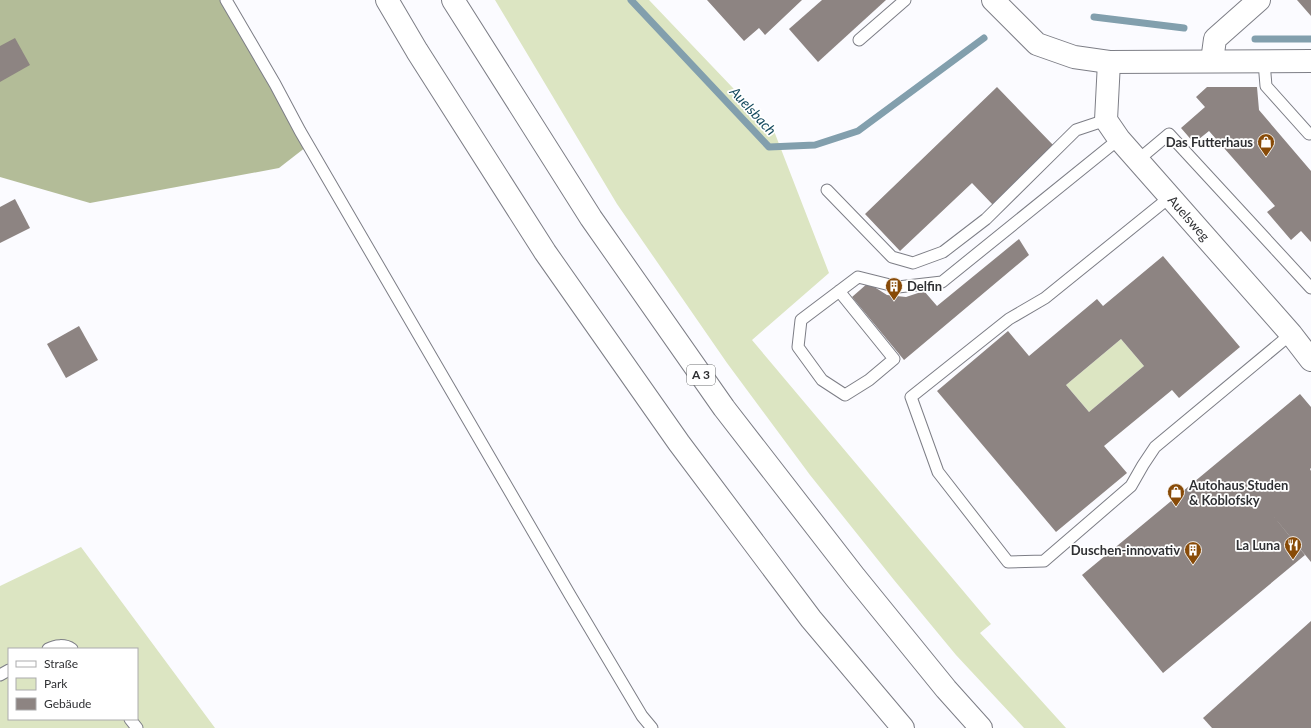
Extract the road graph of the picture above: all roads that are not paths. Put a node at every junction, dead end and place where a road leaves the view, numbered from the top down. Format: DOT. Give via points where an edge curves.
graph roads {
  1 [pos="226,0"];
  2 [pos="387,0"];
  3 [pos="453,0"];
  4 [pos="905,0"];
  5 [pos="1259,0"];
  6 [pos="997,4"];
  7 [pos="859,40"];
  8 [pos="1212,61"];
  9 [pos="1311,61"];
  10 [pos="1109,62"];
  11 [pos="1264,62"];
  12 [pos="1106,120"];
  13 [pos="1309,134"];
  14 [pos="1119,139"];
  15 [pos="1138,160"];
  16 [pos="827,190"];
  17 [pos="1170,197"];
  18 [pos="1311,288"];
  19 [pos="839,291"];
  20 [pos="1291,334"];
  21 [pos="1311,360"];
  22 [pos="50,648"];
  23 [pos="70,648"];
  24 [pos="131,720"];
  25 [pos="137,728"];
  26 [pos="652,728"];
  27 [pos="903,728"];
  28 [pos="981,728"];
  1 -- 26 [label="lane" via="566,589 642,716"];
  2 -- 27 [label="main road" via="545,252 679,443 811,618"];
  3 -- 28 [label="main road, A 3" via="591,218 724,408 860,583"];
  4 -- 7 [label="lane"];
  5 -- 8 [label="main road" via="1215,39"];
  6 -- 10 [label="main road" via="1037,44 1074,57"];
  8 -- 10 [label="main road"];
  8 -- 11 [label="main road"];
  9 -- 11 [label="main road"];
  10 -- 12 [label="main road"];
  11 -- 13 [label="lane" via="1266,86"];
  12 -- 14 [label="main road, Auelsweg"];
  12 -- 16 [label="lane" via="1076,130 986,219 943,252 913,263 892,256"];
  14 -- 15 [label="main road, Auelsweg"];
  14 -- 19 [label="lane" via="942,282 898,287 858,277"];
  15 -- 17 [label="main road, Auelsweg"];
  15 -- 18 [label="lane" via="1169,134"];
  17 -- 20 [label="main road, Auelsweg"];
  17 -- 20 [label="lane" via="1045,298 1010,319 911,397 938,472 1008,562 1044,562 1131,486 1155,447"];
  19 -- 19 [label="lane" via="894,359 845,396 822,380 798,347 801,320"];
  20 -- 21 [label="main road, Auelsweg"];
  22 -- 23 [label="lane"];
  24 -- 25 [label="lane"];
}
